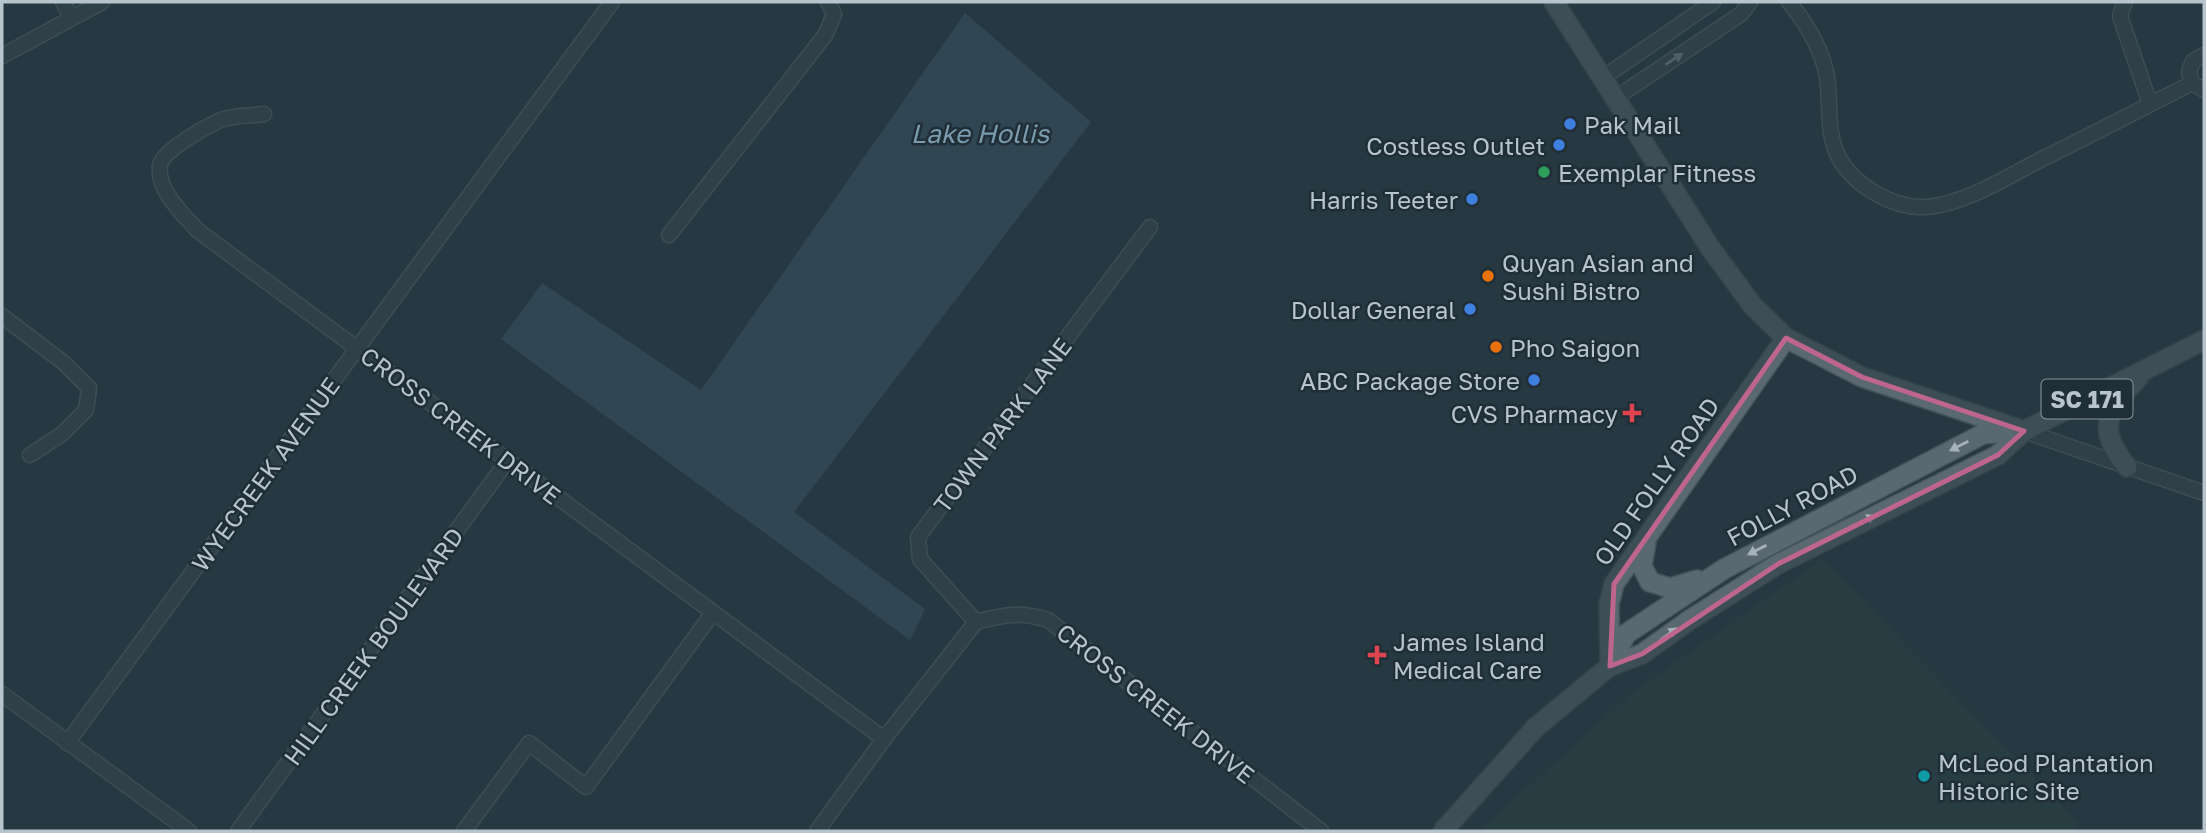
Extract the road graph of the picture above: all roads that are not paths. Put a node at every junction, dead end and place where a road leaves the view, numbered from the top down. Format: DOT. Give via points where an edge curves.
graph roads {
  1 [pos="63,2"];
  2 [pos="103,2"];
  3 [pos="612,2"];
  4 [pos="828,2"];
  5 [pos="1554,2"];
  6 [pos="1713,2"];
  7 [pos="1750,2"];
  8 [pos="1789,2"];
  9 [pos="2125,2"];
  10 [pos="72,18"];
  11 [pos="2204,55"];
  12 [pos="2,56"];
  13 [pos="1604,77"];
  14 [pos="2198,87"];
  15 [pos="1617,97"];
  16 [pos="2151,104"];
  17 [pos="264,114"];
  18 [pos="1150,227"];
  19 [pos="669,236"];
  20 [pos="2,316"];
  21 [pos="1786,338"];
  22 [pos="2204,340"];
  23 [pos="358,348"];
  24 [pos="2149,368"];
  25 [pos="2024,431"];
  26 [pos="30,455"];
  27 [pos="508,460"];
  28 [pos="2127,467"];
  29 [pos="2204,494"];
  30 [pos="1646,536"];
  31 [pos="1724,569"];
  32 [pos="712,614"];
  33 [pos="976,622"];
  34 [pos="1610,666"];
  35 [pos="2,694"];
  36 [pos="884,739"];
  37 [pos="67,743"];
  38 [pos="189,831"];
  39 [pos="237,831"];
  40 [pos="464,831"];
  41 [pos="817,831"];
  42 [pos="1321,831"];
  43 [pos="1443,831"];
  1 -- 10 [label="street"];
  2 -- 10 [label="street"];
  3 -- 23 [label="street, WYECREEK AVENUE"];
  4 -- 19 [label="street" via="834,14 826,34"];
  5 -- 13 [label="main road"];
  6 -- 13 [label="street"];
  15 -- 7 [label="street, one-way" via="1741,14"];
  8 -- 16 [label="street" via="1822,55 1831,138 1839,158 1852,176 1872,191 1905,205 1948,203"];
  9 -- 16 [label="street" via="2120,16"];
  10 -- 12 [label="street"];
  11 -- 14 [label="street" via="2190,66"];
  13 -- 15 [label="main road"];
  14 -- 16 [label="street"];
  15 -- 21 [label="main road" via="1711,249 1753,306"];
  17 -- 23 [label="street, CROSS CREEK DRIVE" via="222,120 166,152 159,165 162,181 171,201 197,230"];
  18 -- 33 [label="street, TOWN PARK LANE" via="918,537 920,559"];
  20 -- 26 [label="street" via="89,388 86,410 62,434"];
  21 -- 25 [label="main road" via="1862,377"];
  21 -- 30 [label="main road, OLD FOLLY ROAD"];
  22 -- 24 [label="main road, FOLLY ROAD / SC 171"];
  23 -- 27 [label="street, CROSS CREEK DRIVE"];
  23 -- 37 [label="street, WYECREEK AVENUE"];
  24 -- 25 [label="main road, FOLLY ROAD / SC 171"];
  24 -- 28 [label="main road" via="2110,414 2111,446"];
  25 -- 28 [label="street"];
  25 -- 31 [label="main road, FOLLY ROAD, one-way" via="1983,434"];
  34 -- 25 [label="main road, FOLLY ROAD, one-way" via="1642,654 1777,564 1998,455"];
  27 -- 32 [label="street, CROSS CREEK DRIVE"];
  27 -- 39 [label="street, HILL CREEK BOULEVARD"];
  28 -- 29 [label="street"];
  30 -- 31 [label="main road" via="1642,566 1650,582 1659,587 1684,585"];
  30 -- 34 [label="main road, OLD FOLLY ROAD" via="1614,584 1609,604"];
  31 -- 34 [label="main road, FOLLY ROAD" via="1626,634"];
  32 -- 36 [label="street, CROSS CREEK DRIVE"];
  32 -- 40 [label="street" via="586,787 529,743"];
  33 -- 36 [label="street"];
  33 -- 42 [label="street, CROSS CREEK DRIVE" via="1012,613 1048,620"];
  34 -- 43 [label="main road, FOLLY ROAD" via="1536,727"];
  35 -- 37 [label="street"];
  36 -- 41 [label="street"];
  37 -- 38 [label="street"];
}
